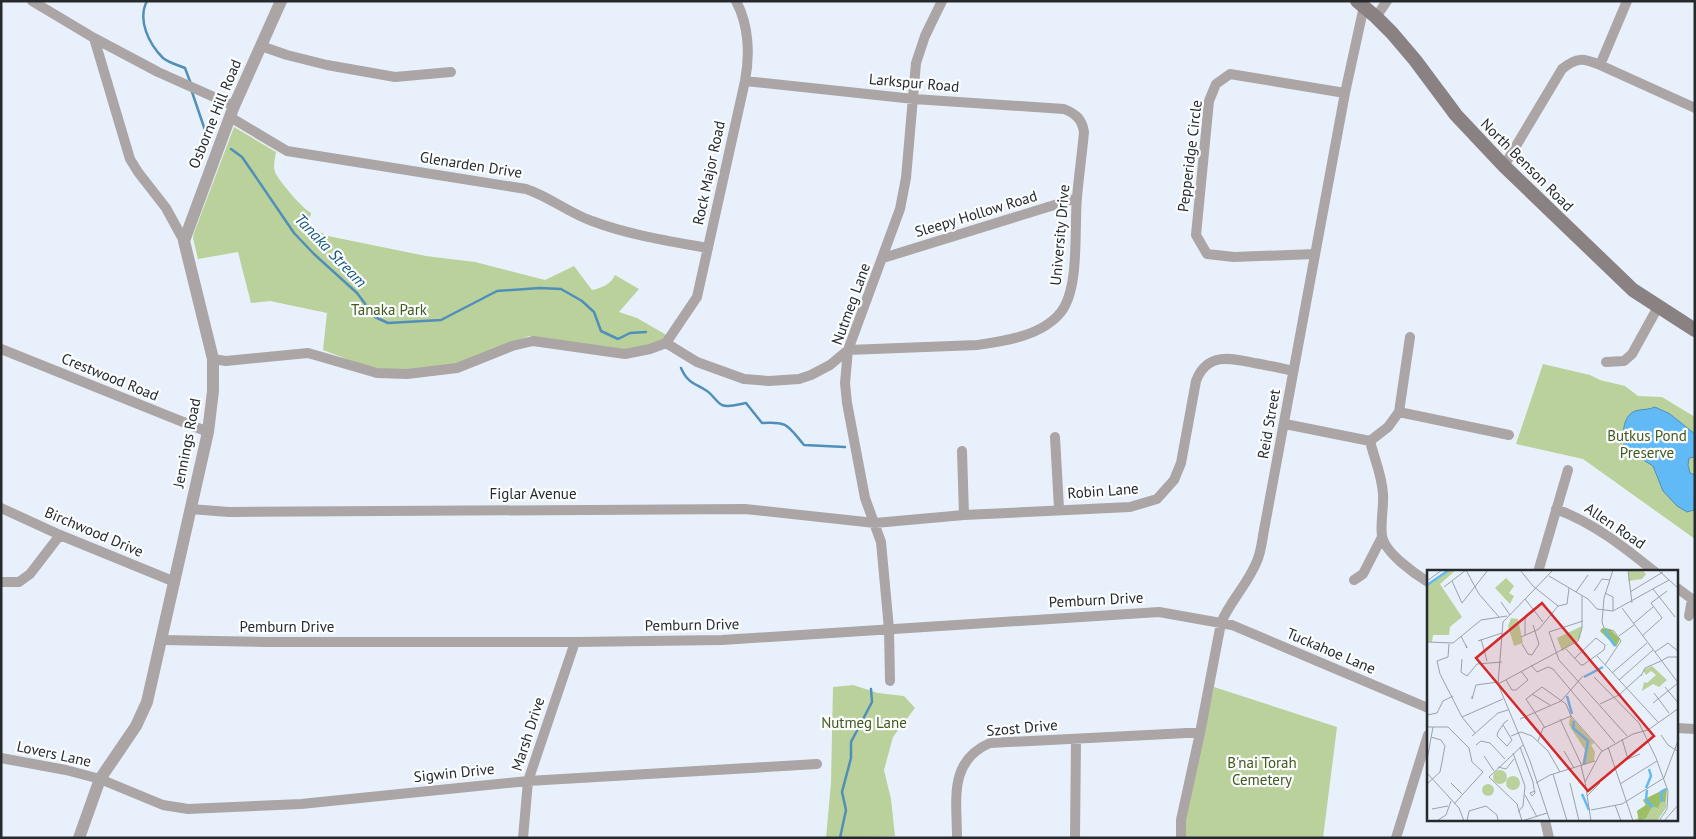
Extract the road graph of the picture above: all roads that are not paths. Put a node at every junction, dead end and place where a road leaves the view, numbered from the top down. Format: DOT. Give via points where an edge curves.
graph roads {
  1 [pos="32,1"];
  2 [pos="282,1"];
  3 [pos="736,1"];
  4 [pos="942,1"];
  5 [pos="1387,1"];
  6 [pos="1627,1"];
  7 [pos="1360,4"];
  8 [pos="1376,16"];
  9 [pos="94,38"];
  10 [pos="261,46"];
  11 [pos="1600,65"];
  12 [pos="451,72"];
  13 [pos="745,81"];
  14 [pos="1345,93"];
  15 [pos="914,99"];
  16 [pos="1695,108"];
  17 [pos="232,112"];
  18 [pos="1079,118"];
  19 [pos="1504,166"];
  20 [pos="1077,198"];
  21 [pos="184,241"];
  22 [pos="708,248"];
  23 [pos="1315,254"];
  24 [pos="883,258"];
  25 [pos="1658,307"];
  26 [pos="1695,330"];
  27 [pos="1410,337"];
  28 [pos="666,343"];
  29 [pos="1,348"];
  30 [pos="848,350"];
  31 [pos="213,359"];
  32 [pos="1606,362"];
  33 [pos="1293,370"];
  34 [pos="1399,412"];
  35 [pos="1285,424"];
  36 [pos="208,432"];
  37 [pos="1509,436"];
  38 [pos="1055,437"];
  39 [pos="1370,441"];
  40 [pos="962,451"];
  41 [pos="1568,470"];
  42 [pos="1,508"];
  43 [pos="190,509"];
  44 [pos="1556,509"];
  45 [pos="1059,510"];
  46 [pos="964,515"];
  47 [pos="875,523"];
  48 [pos="60,535"];
  49 [pos="1382,537"];
  50 [pos="1539,570"];
  51 [pos="1653,570"];
  52 [pos="1354,580"];
  53 [pos="1427,581"];
  54 [pos="1,582"];
  55 [pos="175,582"];
  56 [pos="1678,589"];
  57 [pos="1689,616"];
  58 [pos="1221,623"];
  59 [pos="889,629"];
  60 [pos="162,640"];
  61 [pos="575,642"];
  62 [pos="890,681"];
  63 [pos="1427,708"];
  64 [pos="1678,728"];
  65 [pos="1695,729"];
  66 [pos="1200,733"];
  67 [pos="1427,738"];
  68 [pos="1076,739"];
  69 [pos="1,758"];
  70 [pos="817,764"];
  71 [pos="100,779"];
  72 [pos="528,781"];
  73 [pos="1545,822"];
  74 [pos="79,838"];
  75 [pos="523,838"];
  76 [pos="957,838"];
  77 [pos="1075,838"];
  78 [pos="1181,838"];
  79 [pos="1396,838"];
  80 [pos="1549,838"];
  1 -- 9 [label="street"];
  2 -- 10 [label="street, Osborne Hill Road"];
  3 -- 13 [label="street, Rock Major Road" via="747,37"];
  4 -- 15 [label="street, Nutmeg Lane" via="916,63"];
  5 -- 8 [label="street"];
  6 -- 11 [label="street"];
  7 -- 8 [label="main road, North Benson Road"];
  7 -- 14 [label="street, Reid Street"];
  8 -- 19 [label="main road, North Benson Road" via="1415,60 1467,129"];
  9 -- 17 [label="street, Glenarden Drive"];
  9 -- 21 [label="street, Jennings Road" via="130,159 174,220"];
  10 -- 12 [label="street" via="327,65 395,77"];
  10 -- 17 [label="street, Osborne Hill Road"];
  11 -- 16 [label="street"];
  11 -- 19 [label="street" via="1580,59 1562,69"];
  13 -- 15 [label="street, Larkspur Road"];
  13 -- 22 [label="street, Rock Major Road"];
  14 -- 23 [label="street, Reid Street"];
  14 -- 23 [label="street, Pepperidge Circle" via="1230,74 1216,84 1209,102 1196,234 1207,254 1234,257"];
  15 -- 18 [label="street, Larkspur Road" via="1064,109"];
  15 -- 24 [label="street, Nutmeg Lane" via="900,209"];
  17 -- 21 [label="street, Osborne Hill Road"];
  17 -- 22 [label="street, Glenarden Drive" via="287,151 526,189 591,221"];
  18 -- 20 [label="street, University Drive" via="1084,132"];
  19 -- 25 [label="main road, North Benson Road" via="1633,290"];
  20 -- 24 [label="street, Sleepy Hollow Road"];
  20 -- 30 [label="street, University Drive" via="1071,290 1066,304 1053,320 1032,332 977,345"];
  21 -- 31 [label="street, Jennings Road"];
  22 -- 28 [label="street, Rock Major Road" via="697,297"];
  23 -- 33 [label="street, Reid Street"];
  24 -- 30 [label="street, Nutmeg Lane"];
  25 -- 26 [label="main road, North Benson Road"];
  25 -- 32 [label="street" via="1632,354 1624,361"];
  27 -- 34 [label="street"];
  28 -- 30 [label="street" via="697,362 744,379 769,381 812,375"];
  28 -- 31 [label="street" via="625,354 533,341 457,368 407,374 377,373 308,353 226,361"];
  29 -- 36 [label="street, Crestwood Road"];
  30 -- 47 [label="street, Nutmeg Lane" via="847,403 865,498"];
  31 -- 36 [label="street, Jennings Road" via="214,391"];
  33 -- 35 [label="street, Reid Street"];
  33 -- 45 [label="street, Robin Lane" via="1228,358 1214,361 1198,376 1179,471 1162,495 1130,506"];
  34 -- 37 [label="street"];
  34 -- 39 [label="street" via="1388,427"];
  35 -- 39 [label="street"];
  35 -- 58 [label="street, Reid Street" via="1257,561"];
  36 -- 43 [label="street, Jennings Road"];
  38 -- 45 [label="street"];
  39 -- 49 [label="street" via="1383,493"];
  40 -- 46 [label="street"];
  41 -- 44 [label="street"];
  42 -- 48 [label="street, Birchwood Drive"];
  43 -- 47 [label="street, Figlar Avenue" via="239,512 745,509"];
  43 -- 55 [label="street, Jennings Road"];
  44 -- 50 [label="street"];
  44 -- 51 [label="street, Allen Road" via="1591,524"];
  45 -- 46 [label="street, Robin Lane"];
  46 -- 47 [label="street, Robin Lane"];
  47 -- 59 [label="street, Nutmeg Lane" via="881,542"];
  48 -- 54 [label="street" via="30,574 19,582"];
  48 -- 55 [label="street, Birchwood Drive"];
  49 -- 52 [label="street" via="1362,574"];
  49 -- 53 [label="street" via="1389,550"];
  55 -- 60 [label="street, Jennings Road"];
  56 -- 57 [label="street" via="1692,599"];
  58 -- 59 [label="street, Pemburn Drive" via="1144,612"];
  58 -- 63 [label="street, Tuckahoe Lane"];
  58 -- 66 [label="street, Reid Street"];
  59 -- 61 [label="street, Pemburn Drive" via="722,640"];
  59 -- 62 [label="street, Nutmeg Lane"];
  60 -- 61 [label="street, Pemburn Drive"];
  60 -- 71 [label="street, Jennings Road" via="142,715"];
  61 -- 72 [label="street, Marsh Drive"];
  64 -- 65 [label="street"];
  66 -- 68 [label="street, Szost Drive"];
  66 -- 78 [label="street, Reid Street" via="1181,820"];
  67 -- 79 [label="street"];
  68 -- 76 [label="street, Szost Drive" via="990,743 978,748 960,769 957,780"];
  68 -- 77 [label="street, Szost Drive"];
  69 -- 71 [label="street, Lovers Lane"];
  70 -- 72 [label="street, Sigwin Drive"];
  71 -- 72 [label="street, Sigwin Drive" via="162,805 188,809 302,804"];
  71 -- 74 [label="street, Jennings Road"];
  72 -- 75 [label="street, Marsh Drive"];
  73 -- 80 [label="street"];
}
